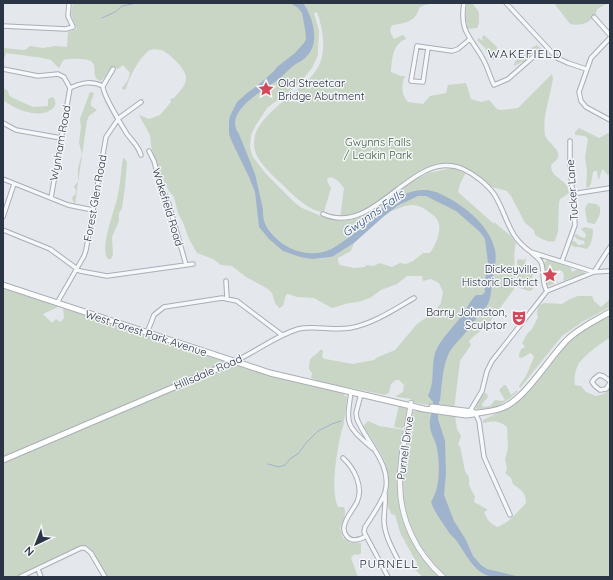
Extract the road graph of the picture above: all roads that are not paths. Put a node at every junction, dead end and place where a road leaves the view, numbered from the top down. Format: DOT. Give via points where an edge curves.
graph roads {
  1 [pos="69,3"];
  2 [pos="464,3"];
  3 [pos="506,3"];
  4 [pos="594,17"];
  5 [pos="3,26"];
  6 [pos="610,35"];
  7 [pos="610,38"];
  8 [pos="470,39"];
  9 [pos="428,48"];
  10 [pos="540,51"];
  11 [pos="3,69"];
  12 [pos="113,69"];
  13 [pos="586,69"];
  14 [pos="103,86"];
  15 [pos="70,88"];
  16 [pos="141,102"];
  17 [pos="119,118"];
  18 [pos="610,120"];
  19 [pos="3,123"];
  20 [pos="61,138"];
  21 [pos="570,141"];
  22 [pos="149,151"];
  23 [pos="141,154"];
  24 [pos="3,179"];
  25 [pos="14,184"];
  26 [pos="610,188"];
  27 [pos="572,194"];
  28 [pos="51,198"];
  29 [pos="93,210"];
  30 [pos="323,214"];
  31 [pos="3,217"];
  32 [pos="3,230"];
  33 [pos="610,247"];
  34 [pos="531,252"];
  35 [pos="562,261"];
  36 [pos="193,264"];
  37 [pos="186,265"];
  38 [pos="76,269"];
  39 [pos="610,271"];
  40 [pos="594,272"];
  41 [pos="226,281"];
  42 [pos="3,285"];
  43 [pos="547,291"];
  44 [pos="227,298"];
  45 [pos="414,298"];
  46 [pos="57,303"];
  47 [pos="610,309"];
  48 [pos="610,312"];
  49 [pos="147,333"];
  50 [pos="282,335"];
  51 [pos="234,362"];
  52 [pos="610,382"];
  53 [pos="351,392"];
  54 [pos="360,394"];
  55 [pos="411,405"];
  56 [pos="496,410"];
  57 [pos="473,412"];
  58 [pos="374,450"];
  59 [pos="343,458"];
  60 [pos="3,460"];
  61 [pos="385,493"];
  62 [pos="510,515"];
  63 [pos="366,536"];
  64 [pos="398,560"];
  65 [pos="38,569"];
  66 [pos="20,577"];
  67 [pos="41,577"];
  68 [pos="104,577"];
  69 [pos="388,577"];
  70 [pos="443,577"];
  1 -- 5 [label="street" via="68,16 73,27 66,29"];
  2 -- 8 [label="street" via="464,25"];
  3 -- 13 [label="street" via="557,58"];
  4 -- 6 [label="street"];
  7 -- 13 [label="street" via="593,54"];
  8 -- 9 [label="street" via="455,50"];
  8 -- 10 [label="street" via="484,60 494,85 508,79"];
  9 -- 9 [label="street" via="417,46 411,80 423,82"];
  11 -- 15 [label="street" via="38,76 62,75"];
  12 -- 14 [label="street"];
  13 -- 18 [label="street" via="579,92 581,101 589,109"];
  14 -- 15 [label="street" via="86,83"];
  14 -- 17 [label="street" via="104,94"];
  15 -- 20 [label="street, Wynham Road"];
  16 -- 17 [label="street, Forest Glen Road"];
  17 -- 23 [label="street" via="128,136 138,145"];
  17 -- 29 [label="street, Forest Glen Road" via="104,143"];
  19 -- 20 [label="street" via="16,130"];
  20 -- 28 [label="street, Wynham Road"];
  21 -- 27 [label="street, Tucker Lane"];
  22 -- 37 [label="street, Wakefield Road" via="168,200"];
  24 -- 25 [label="street"];
  25 -- 28 [label="street"];
  25 -- 31 [label="street"];
  26 -- 27 [label="street"];
  27 -- 35 [label="street, Tucker Lane" via="575,225"];
  28 -- 29 [label="street" via="68,205"];
  29 -- 38 [label="street, Forest Glen Road" via="86,250"];
  30 -- 34 [label="street" via="341,218 354,216 429,169 449,166 462,169 476,177 492,191 512,234"];
  32 -- 38 [label="street" via="50,249"];
  33 -- 40 [label="street"];
  34 -- 35 [label="street"];
  34 -- 43 [label="street" via="541,262"];
  35 -- 40 [label="street"];
  36 -- 37 [label="street"];
  37 -- 38 [label="street" via="112,276"];
  38 -- 46 [label="street, Forest Glen Road"];
  39 -- 40 [label="street"];
  40 -- 43 [label="street"];
  41 -- 44 [label="street"];
  42 -- 46 [label="main road, West Forest Park Avenue"];
  43 -- 57 [label="street" via="492,361"];
  44 -- 49 [label="street" via="164,307 154,316"];
  44 -- 50 [label="street" via="241,304"];
  45 -- 50 [label="street, Hillsdale Road" via="358,326 309,327"];
  46 -- 49 [label="main road, West Forest Park Avenue"];
  47 -- 56 [label="main road" via="570,333 520,392"];
  48 -- 56 [label="main road" via="570,336 524,392"];
  49 -- 51 [label="main road, West Forest Park Avenue"];
  50 -- 51 [label="street, Hillsdale Road"];
  51 -- 53 [label="main road, West Forest Park Avenue" via="280,376"];
  51 -- 60 [label="main road, Hillsdale Road"];
  52 -- 52 [label="street" via="606,389 600,390 592,382 600,375"];
  53 -- 54 [label="main road, West Forest Park Avenue"];
  53 -- 58 [label="street" via="349,424"];
  54 -- 55 [label="main road, West Forest Park Avenue" via="365,393"];
  54 -- 58 [label="street" via="356,420"];
  55 -- 57 [label="main road, West Forest Park Avenue"];
  55 -- 70 [label="street, Purnell Drive" via="401,464 401,503 418,548"];
  56 -- 57 [label="main road, West Forest Park Avenue"];
  57 -- 62 [label="street" via="479,421 484,458"];
  58 -- 61 [label="street" via="384,469"];
  59 -- 63 [label="street" via="353,469 359,494 344,530 346,536 352,540"];
  61 -- 63 [label="street" via="364,530"];
  61 -- 64 [label="street" via="384,524"];
  63 -- 69 [label="street"];
  65 -- 66 [label="street"];
  65 -- 67 [label="street"];
  65 -- 68 [label="street" via="81,548 87,548"];
}
